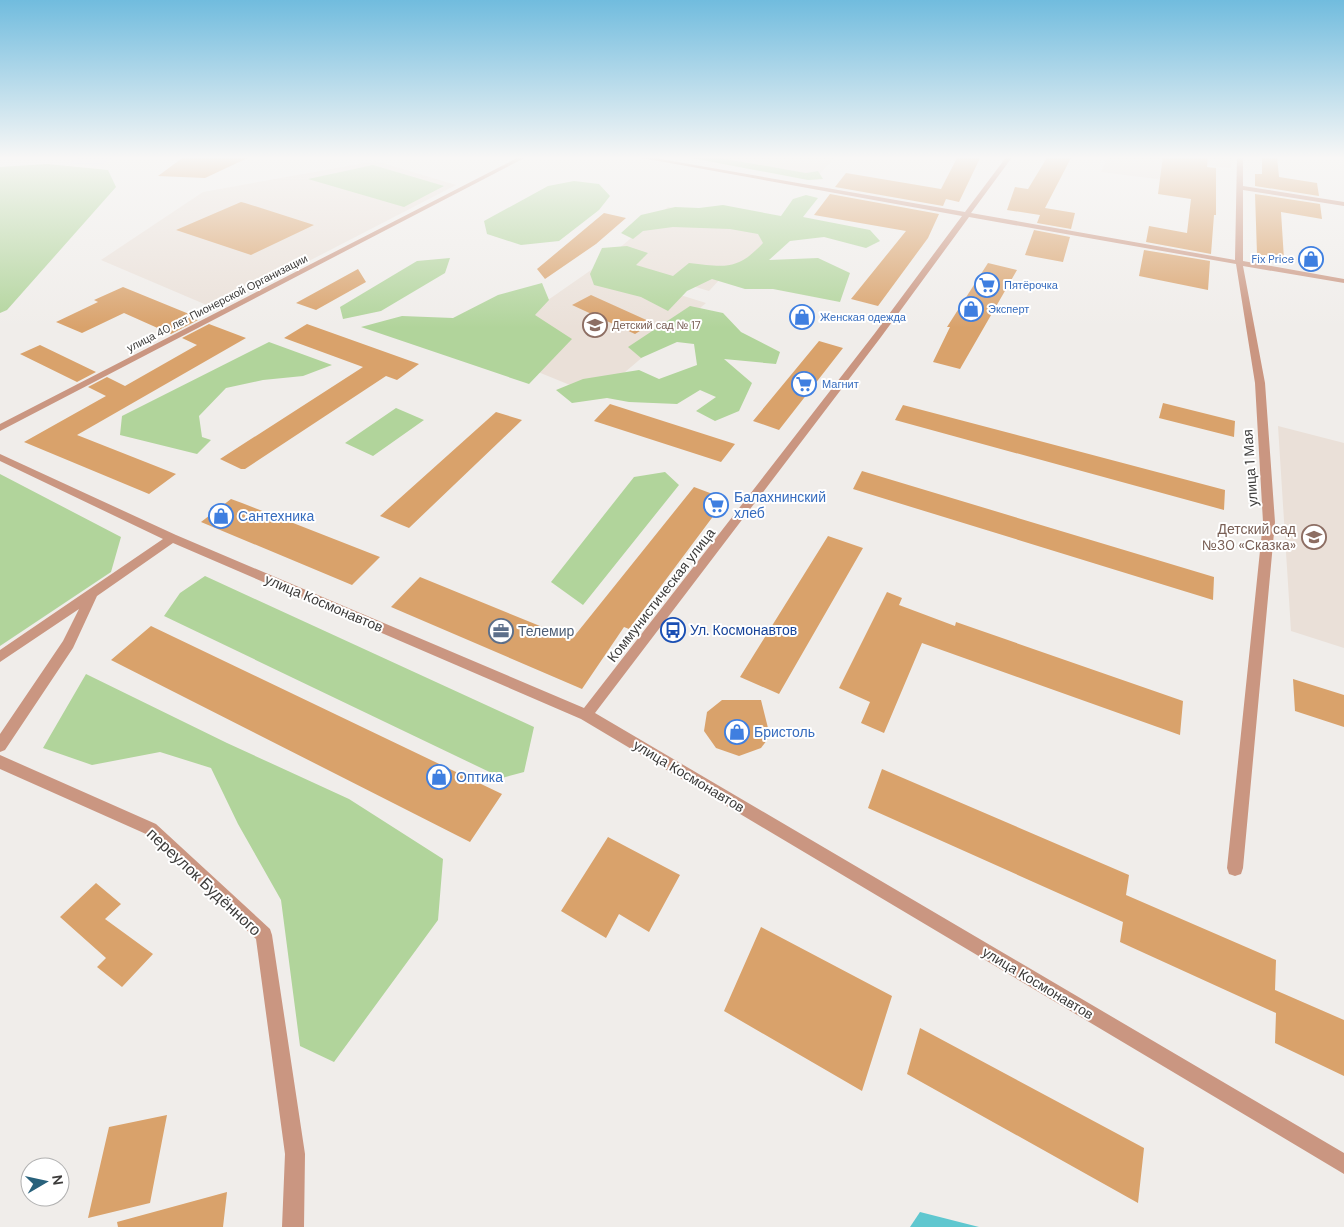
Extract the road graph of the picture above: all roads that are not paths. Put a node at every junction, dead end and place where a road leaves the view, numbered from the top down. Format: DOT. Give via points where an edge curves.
graph roads {
  1 [pos="414,213"];
  2 [pos="963,213"];
  3 [pos="1240,213"];
  4 [pos="967,214"];
  5 [pos="1239,262"];
  6 [pos="1344,281"];
  7 [pos="0,428"];
  8 [pos="0,456"];
  9 [pos="172,538"];
  10 [pos="94,592"];
  11 [pos="0,657"];
  12 [pos="586,715"];
  13 [pos="0,746"];
  14 [pos="0,762"];
  15 [pos="1235,868"];
  16 [pos="1344,1164"];
  17 [pos="293,1227"];
  1 -- 7 [label="street, улица 40 лет Пионерской Организации"];
  2 -- 4 [label="street"];
  3 -- 5 [label="street, улица 1 Мая"];
  4 -- 5 [label="street"];
  4 -- 12 [label="street, Коммунистическая улица"];
  5 -- 6 [label="street"];
  5 -- 15 [label="street, улица 1 Мая" via="1260,383 1269,522"];
  8 -- 9 [label="street, улица Космонавтов"];
  9 -- 10 [label="street"];
  9 -- 12 [label="street, улица Космонавтов"];
  10 -- 11 [label="street"];
  10 -- 13 [label="street" via="68,644"];
  12 -- 16 [label="street, улица Космонавтов"];
  14 -- 17 [label="street, переулок Будённого" via="151,829 264,935 295,1154"];
}
